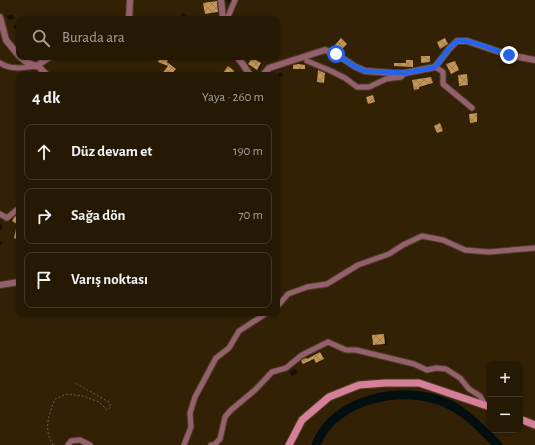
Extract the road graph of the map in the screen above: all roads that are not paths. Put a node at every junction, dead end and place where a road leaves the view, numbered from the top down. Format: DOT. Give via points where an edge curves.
graph roads {
  1 [pos="130,0"];
  2 [pos="221,0"];
  3 [pos="235,0"];
  4 [pos="129,16"];
  5 [pos="223,16"];
  6 [pos="228,16"];
  7 [pos="0,17"];
  8 [pos="16,52"];
  9 [pos="24,60"];
  10 [pos="45,60"];
  11 [pos="240,60"];
  12 [pos="535,60"];
  13 [pos="307,61"];
  14 [pos="0,63"];
  15 [pos="36,66"];
  16 [pos="435,67"];
  17 [pos="44,72"];
  18 [pos="248,72"];
  19 [pos="266,72"];
  20 [pos="405,73"];
  21 [pos="472,108"];
  22 [pos="16,210"];
  23 [pos="0,214"];
  24 [pos="535,248"];
  25 [pos="16,282"];
  26 [pos="0,285"];
  27 [pos="280,304"];
  28 [pos="262,316"];
  29 [pos="487,406"];
  30 [pos="523,420"];
  31 [pos="535,425"];
  32 [pos="68,445"];
  33 [pos="90,445"];
  34 [pos="184,445"];
  35 [pos="211,445"];
  36 [pos="289,445"];
  1 -- 4 [label="street"];
  2 -- 5 [label="street"];
  3 -- 6 [label="street"];
  7 -- 8 [label="street" via="6,40"];
  9 -- 15 [label="street"];
  10 -- 15 [label="street"];
  11 -- 18 [label="street"];
  12 -- 16 [label="street" via="509,55 467,41 457,41"];
  13 -- 20 [label="street" via="345,78 357,87 369,87 386,79 401,77"];
  14 -- 15 [label="street" via="19,69"];
  15 -- 17 [label="street"];
  16 -- 20 [label="street"];
  16 -- 21 [label="street" via="443,72 443,84"];
  19 -- 20 [label="street" via="269,68 325,50 365,71"];
  22 -- 23 [label="street" via="7,218"];
  24 -- 27 [label="street" via="489,252 465,250 443,240 422,236 389,254 358,265 327,284 307,287 288,294"];
  25 -- 26 [label="street"];
  28 -- 34 [label="street" via="239,331 229,348 216,358 195,396 190,413 191,427"];
  29 -- 35 [label="street" via="480,396 446,369 427,370 408,362 346,350 328,342 302,355 286,368 272,372 225,417 220,438"];
  29 -- 36 [label="main road" via="419,384 359,385 329,397 302,420"];
  30 -- 31 [label="main road"];
  32 -- 33 [label="street" via="71,441 80,440"];
}
